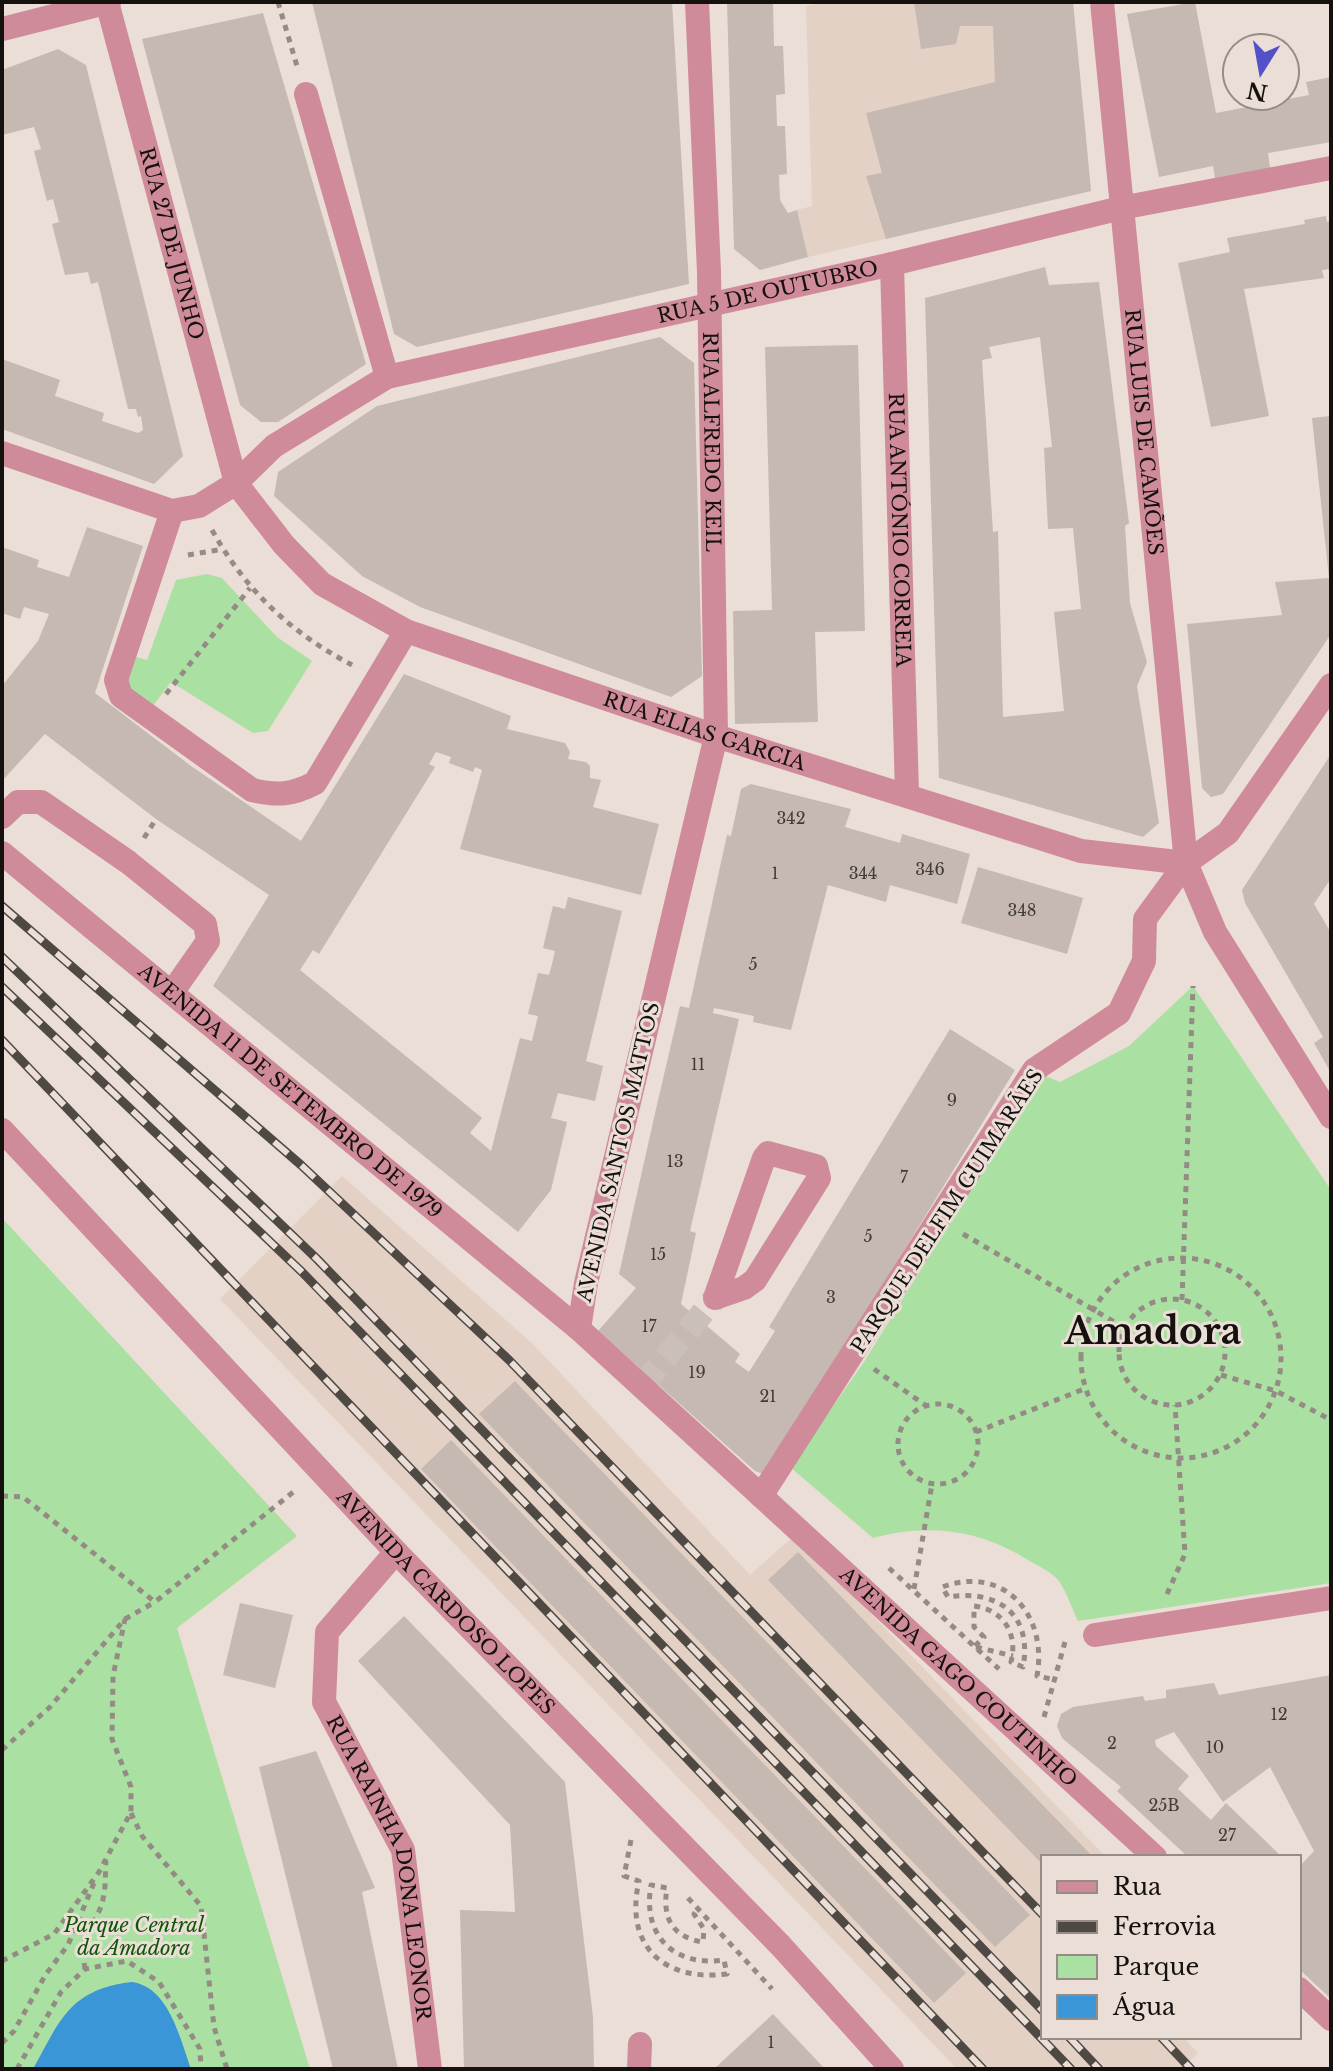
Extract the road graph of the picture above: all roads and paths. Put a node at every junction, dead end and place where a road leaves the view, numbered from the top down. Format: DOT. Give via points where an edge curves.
graph roads {
  1 [pos="107,2"];
  2 [pos="278,2"];
  3 [pos="697,2"];
  4 [pos="1102,2"];
  5 [pos="2,29"];
  6 [pos="306,94"];
  7 [pos="1331,168"];
  8 [pos="1121,208"];
  9 [pos="892,264"];
  10 [pos="709,303"];
  11 [pos="387,377"];
  12 [pos="2,453"];
  13 [pos="236,483"];
  14 [pos="199,506"];
  15 [pos="172,511"];
  16 [pos="250,588"];
  17 [pos="406,631"];
  18 [pos="377,678"];
  19 [pos="1331,685"];
  20 [pos="149,715"];
  21 [pos="716,736"];
  22 [pos="907,794"];
  23 [pos="2,817"];
  24 [pos="2,853"];
  25 [pos="1186,863"];
  26 [pos="1193,986"];
  27 [pos="173,991"];
  28 [pos="1331,1117"];
  29 [pos="2,1130"];
  30 [pos="940,1222"];
  31 [pos="1183,1257"];
  32 [pos="715,1298"];
  33 [pos="1182,1300"];
  34 [pos="1093,1308"];
  35 [pos="1125,1328"];
  36 [pos="579,1329"];
  37 [pos="854,1354"];
  38 [pos="1221,1375"];
  39 [pos="1084,1389"];
  40 [pos="1276,1391"];
  41 [pos="925,1405"];
  42 [pos="1175,1405"];
  43 [pos="1331,1420"];
  44 [pos="976,1432"];
  45 [pos="1181,1459"];
  46 [pos="320,1471"];
  47 [pos="932,1484"];
  48 [pos="2,1496"];
  49 [pos="761,1496"];
  50 [pos="396,1552"];
  51 [pos="1331,1598"];
  52 [pos="155,1602"];
  53 [pos="125,1619"];
  54 [pos="1159,1625"];
  55 [pos="1095,1635"];
  56 [pos="975,1646"];
  57 [pos="1013,1656"];
  58 [pos="1006,1675"];
  59 [pos="1056,1680"];
  60 [pos="1037,1704"];
  61 [pos="1047,1714"];
  62 [pos="1025,1738"];
  63 [pos="2,1750"];
  64 [pos="131,1812"];
  65 [pos="631,1840"];
  66 [pos="1153,1855"];
  67 [pos="106,1860"];
  68 [pos="99,1872"];
  69 [pos="682,1892"];
  70 [pos="698,1909"];
  71 [pos="2,1961"];
  72 [pos="85,1969"];
  73 [pos="772,1989"];
  74 [pos="1301,1991"];
  75 [pos="1331,2019"];
  76 [pos="2,2043"];
  77 [pos="640,2044"];
  78 [pos="17,2069"];
  79 [pos="201,2069"];
  80 [pos="227,2069"];
  81 [pos="430,2069"];
  82 [pos="639,2069"];
  83 [pos="892,2069"];
  1 -- 5 [label="street"];
  1 -- 13 [label="street, RUA 27 DE JUNHO"];
  2 -- 6 [label="path"];
  3 -- 10 [label="street, RUA ALFREDO KEIL"];
  4 -- 8 [label="street, RUA LUIS DE CAMÕES"];
  6 -- 11 [label="street"];
  7 -- 8 [label="street, RUA 5 DE OUTUBRO"];
  8 -- 9 [label="street, RUA 5 DE OUTUBRO"];
  8 -- 25 [label="street, RUA LUIS DE CAMÕES"];
  9 -- 10 [label="street, RUA 5 DE OUTUBRO"];
  9 -- 22 [label="street, RUA ANTÓNIO CORREIA"];
  10 -- 11 [label="street, RUA 5 DE OUTUBRO"];
  10 -- 21 [label="street, RUA ALFREDO KEIL"];
  11 -- 13 [label="street, RUA 5 DE OUTUBRO" via="274,446"];
  12 -- 15 [label="street"];
  13 -- 14 [label="street"];
  13 -- 17 [label="street, RUA ELIAS GARCIA" via="322,584"];
  14 -- 15 [label="street"];
  14 -- 16 [label="path"];
  15 -- 20 [label="street" via="116,680 121,696"];
  16 -- 18 [label="path" via="307,639"];
  16 -- 20 [label="path"];
  17 -- 18 [label="street"];
  17 -- 21 [label="street, RUA ELIAS GARCIA"];
  18 -- 20 [label="street" via="315,783 296,793 276,796 252,790"];
  19 -- 25 [label="street, PARQUE DELFIM GUIMARÃES" via="1228,833"];
  21 -- 22 [label="street, RUA ELIAS GARCIA"];
  21 -- 36 [label="street, AVENIDA SANTOS MATTOS"];
  22 -- 25 [label="street, RUA ELIAS GARCIA" via="1081,851"];
  23 -- 27 [label="street" via="18,802 41,802 205,924 208,941"];
  24 -- 27 [label="street, AVENIDA 11 DE SETEMBRO DE 1979"];
  25 -- 28 [label="street" via="1215,932"];
  25 -- 30 [label="street, PARQUE DELFIM GUIMARÃES" via="1145,919 1144,961 1119,1013 1034,1070"];
  26 -- 31 [label="path"];
  27 -- 36 [label="street, AVENIDA 11 DE SETEMBRO DE 1979"];
  29 -- 46 [label="street, AVENIDA CARDOSO LOPES"];
  30 -- 34 [label="path"];
  30 -- 37 [label="street, PARQUE DELFIM GUIMARÃES"];
  31 -- 33 [label="path"];
  31 -- 34 [label="path" via="1140,1265"];
  31 -- 40 [label="path" via="1224,1267 1242,1278 1269,1309 1281,1350"];
  32 -- 32 [label="street" via="755,1280 819,1178 816,1166 774,1153 764,1158"];
  33 -- 35 [label="path" via="1149,1305"];
  33 -- 38 [label="path" via="1214,1319 1226,1356"];
  34 -- 35 [label="path"];
  34 -- 39 [label="path" via="1082,1334 1079,1362"];
  35 -- 42 [label="path" via="1120,1355 1128,1380 1140,1394"];
  36 -- 49 [label="street, AVENIDA SANTOS MATTOS"];
  37 -- 41 [label="path"];
  37 -- 49 [label="street, PARQUE DELFIM GUIMARÃES"];
  38 -- 40 [label="path"];
  38 -- 42 [label="path" via="1202,1396"];
  39 -- 44 [label="path"];
  39 -- 45 [label="path" via="1096,1412 1132,1446"];
  40 -- 43 [label="path"];
  40 -- 45 [label="path" via="1261,1418 1239,1440 1211,1454"];
  41 -- 44 [label="path" via="956,1408"];
  41 -- 47 [label="path" via="907,1417 898,1436 900,1458 912,1475"];
  42 -- 45 [label="path"];
  44 -- 47 [label="path" via="977,1452 969,1470 952,1482"];
  45 -- 54 [label="path" via="1185,1554 1160,1610"];
  46 -- 50 [label="street, AVENIDA CARDOSO LOPES"];
  46 -- 52 [label="path"];
  47 -- 56 [label="path" via="916,1591"];
  48 -- 52 [label="path" via="23,1497"];
  49 -- 62 [label="street, AVENIDA GAGO COUTINHO"];
  50 -- 81 [label="street, RUA RAINHA DONA LEONOR" via="327,1632 324,1702 403,1850"];
  50 -- 83 [label="street, AVENIDA CARDOSO LOPES" via="781,1946"];
  51 -- 54 [label="street"];
  52 -- 53 [label="path"];
  53 -- 63 [label="path" via="50,1707"];
  53 -- 64 [label="path" via="113,1676 112,1739 131,1787"];
  54 -- 55 [label="street"];
  55 -- 59 [label="path" via="1066,1638"];
  56 -- 57 [label="path"];
  56 -- 57 [label="path" via="984,1637 974,1627 974,1606 996,1614 1007,1625"];
  56 -- 58 [label="path"];
  57 -- 59 [label="path" via="1011,1662 1023,1667 1025,1637 1005,1607 979,1595 948,1597 942,1587 982,1582 1015,1599 1040,1639 1037,1676"];
  59 -- 61 [label="path"];
  60 -- 61 [label="path"];
  61 -- 62 [label="path"];
  62 -- 66 [label="street, AVENIDA GAGO COUTINHO"];
  64 -- 67 [label="path"];
  64 -- 80 [label="path" via="142,1836 201,1906 214,2027"];
  65 -- 70 [label="path" via="624,1876 639,1881 635,1919 648,1949 664,1965 685,1974 727,1974 724,1960 689,1959 662,1941 648,1911 651,1885 667,1888 672,1928 703,1942 704,1929 694,1914"];
  67 -- 68 [label="path"];
  67 -- 72 [label="path" via="104,1894 85,1931"];
  68 -- 71 [label="path" via="54,1934"];
  68 -- 76 [label="path" via="68,1945"];
  69 -- 70 [label="path"];
  70 -- 73 [label="path"];
  72 -- 78 [label="path" via="61,1992"];
  72 -- 79 [label="path" via="127,1961 159,1982 200,2049"];
  74 -- 75 [label="street"];
  77 -- 82 [label="street"];
}
